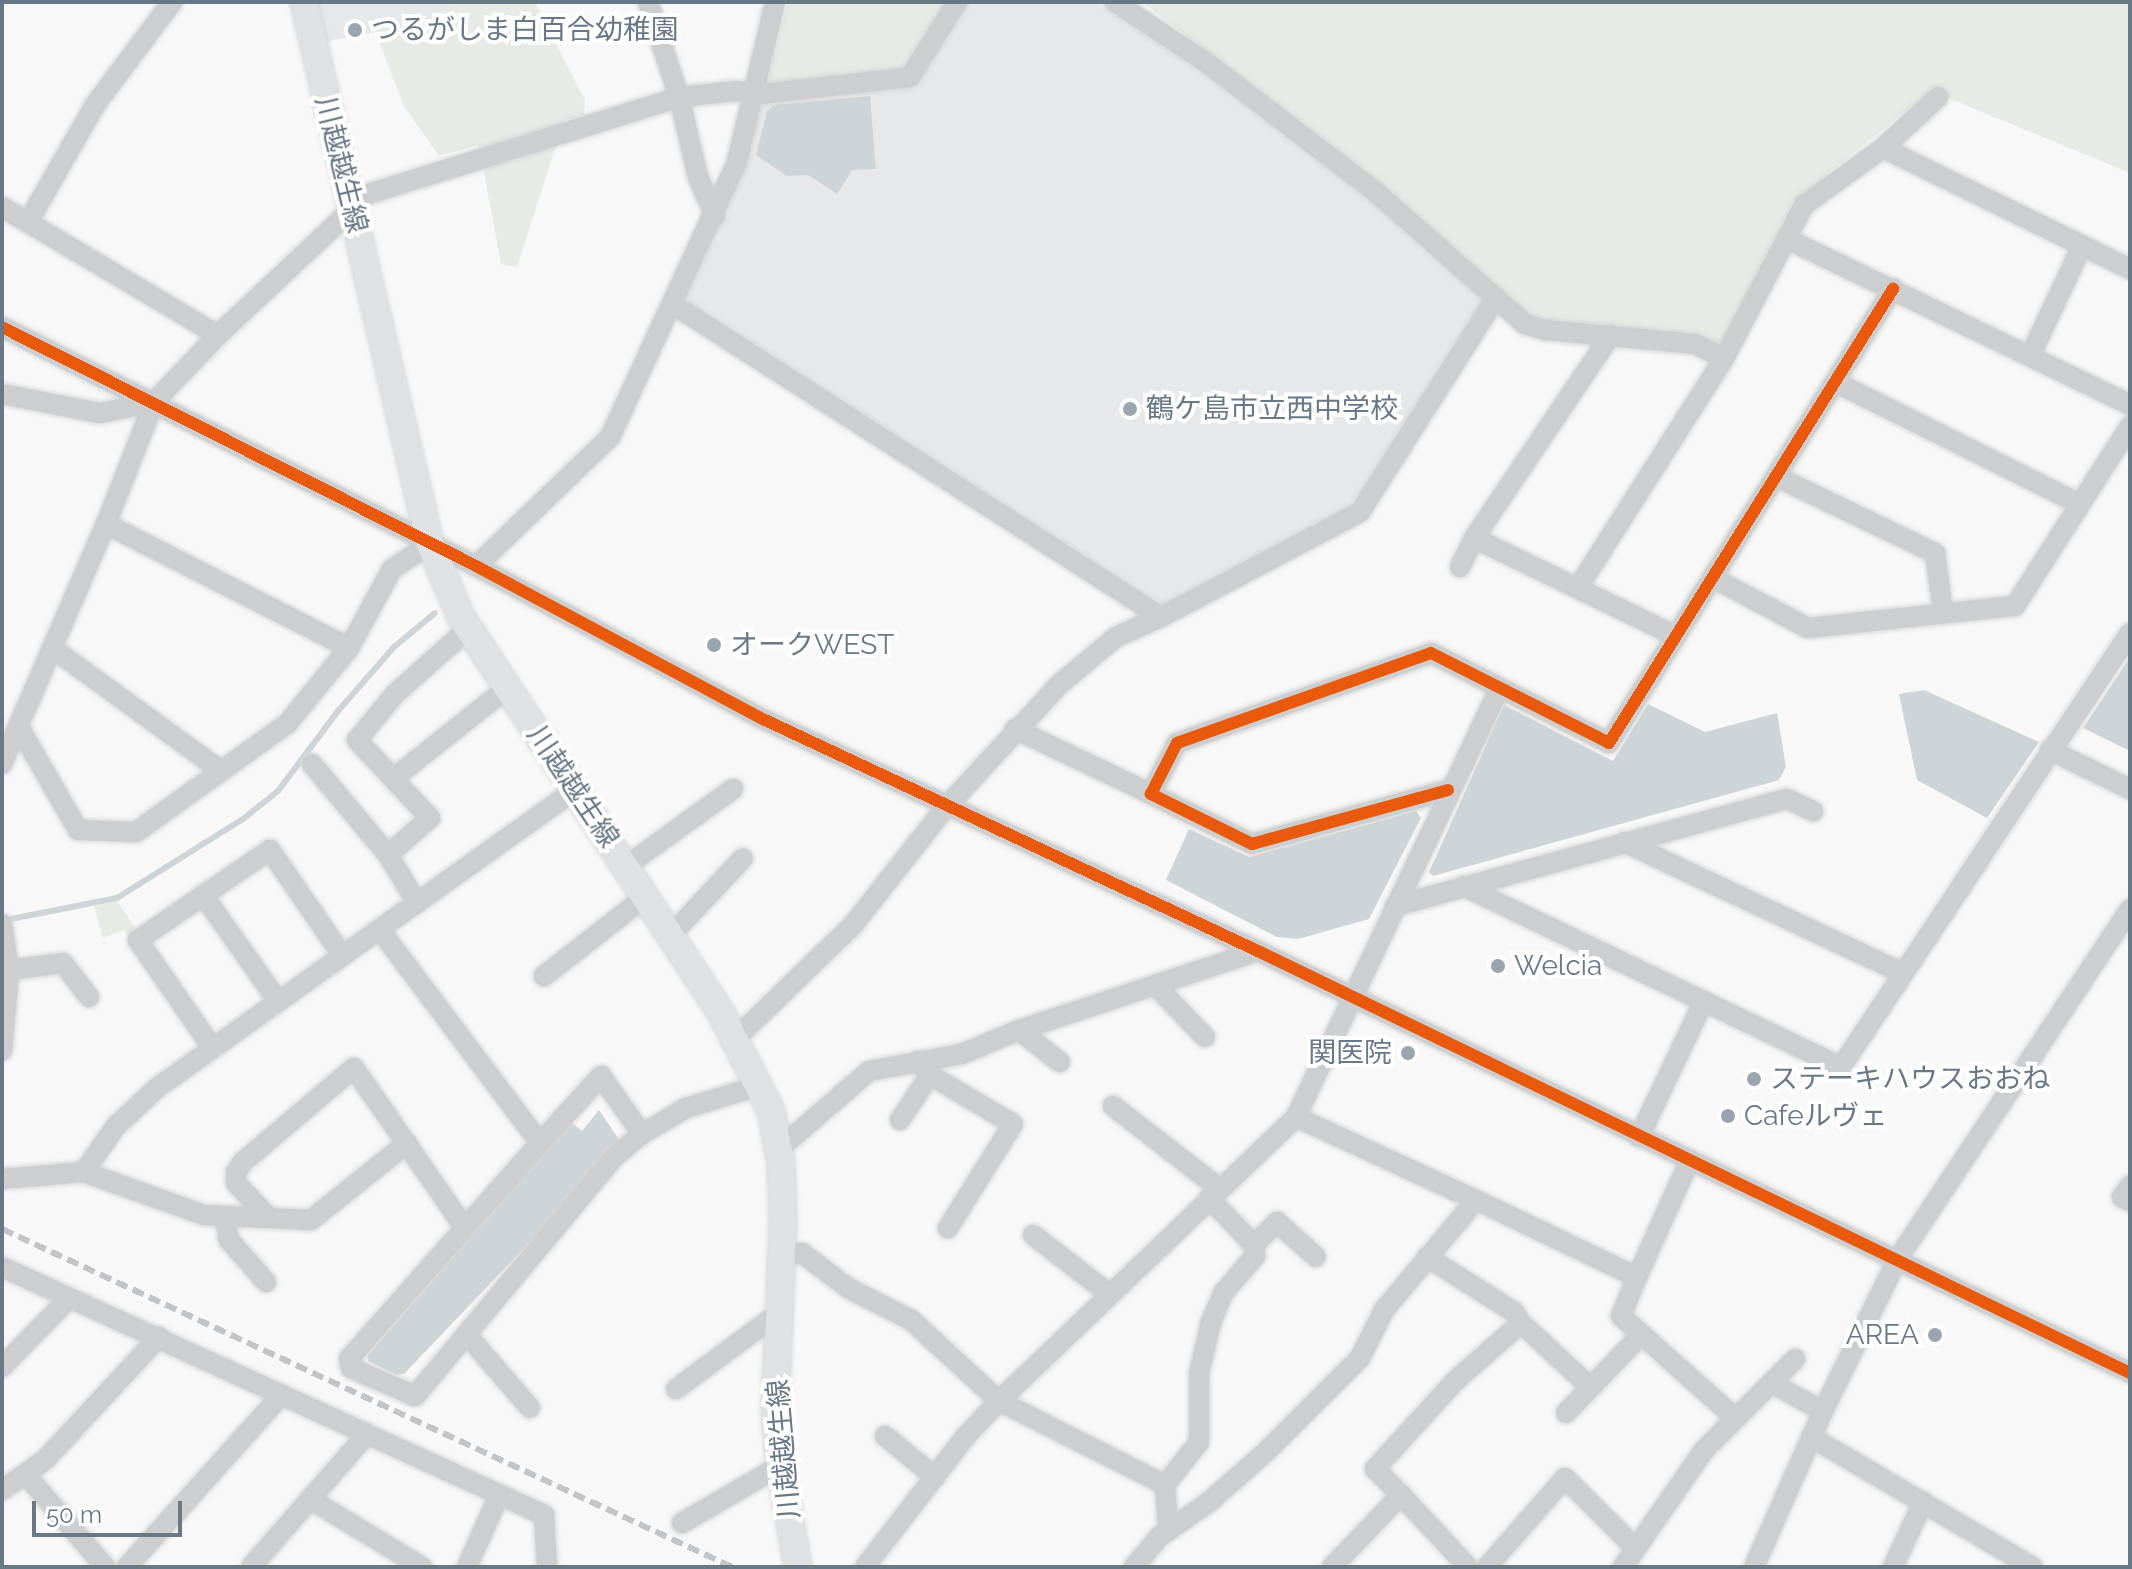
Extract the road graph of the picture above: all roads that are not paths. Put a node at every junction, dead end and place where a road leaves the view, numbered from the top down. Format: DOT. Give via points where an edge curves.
graph roads {
  1 [pos="172,2"];
  2 [pos="304,2"];
  3 [pos="648,2"];
  4 [pos="775,2"];
  5 [pos="957,2"];
  6 [pos="1115,2"];
  7 [pos="753,95"];
  8 [pos="679,97"];
  9 [pos="1938,97"];
  10 [pos="1883,148"];
  11 [pos="350,204"];
  12 [pos="2,207"];
  13 [pos="715,216"];
  14 [pos="28,222"];
  15 [pos="1787,239"];
  16 [pos="2082,246"];
  17 [pos="2130,269"];
  18 [pos="1893,289"];
  19 [pos="1496,298"];
  20 [pos="674,305"];
  21 [pos="2,327"];
  22 [pos="218,335"];
  23 [pos="1611,335"];
  24 [pos="2030,356"];
  25 [pos="1724,358"];
  26 [pos="1837,383"];
  27 [pos="2,394"];
  28 [pos="154,402"];
  29 [pos="2130,405"];
  30 [pos="2130,426"];
  31 [pos="1777,477"];
  32 [pos="2080,504"];
  33 [pos="106,524"];
  34 [pos="1474,538"];
  35 [pos="430,544"];
  36 [pos="476,566"];
  37 [pos="1460,567"];
  38 [pos="1713,578"];
  39 [pos="1579,586"];
  40 [pos="1943,611"];
  41 [pos="1161,617"];
  42 [pos="468,629"];
  43 [pos="2130,633"];
  44 [pos="1676,636"];
  45 [pos="52,648"];
  46 [pos="349,648"];
  47 [pos="507,688"];
  48 [pos="1499,689"];
  49 [pos="20,729"];
  50 [pos="1015,729"];
  51 [pos="2050,750"];
  52 [pos="2,764"];
  53 [pos="312,764"];
  54 [pos="220,770"];
  55 [pos="394,778"];
  56 [pos="733,789"];
  57 [pos="2130,789"];
  58 [pos="575,790"];
  59 [pos="1448,790"];
  60 [pos="1151,794"];
  61 [pos="946,807"];
  62 [pos="1813,811"];
  63 [pos="1624,842"];
  64 [pos="388,855"];
  65 [pos="743,858"];
  66 [pos="626,866"];
  67 [pos="1463,886"];
  68 [pos="203,895"];
  69 [pos="645,897"];
  70 [pos="416,901"];
  71 [pos="1395,906"];
  72 [pos="2130,909"];
  73 [pos="3,928"];
  74 [pos="380,930"];
  75 [pos="671,935"];
  76 [pos="1258,951"];
  77 [pos="342,955"];
  78 [pos="9,970"];
  79 [pos="1903,973"];
  80 [pos="544,976"];
  81 [pos="1155,985"];
  82 [pos="89,997"];
  83 [pos="1354,999"];
  84 [pos="277,1000"];
  85 [pos="1704,1001"];
  86 [pos="1019,1030"];
  87 [pos="1205,1037"];
  88 [pos="736,1038"];
  89 [pos="211,1046"];
  90 [pos="2,1051"];
  91 [pos="1060,1062"];
  92 [pos="924,1068"];
  93 [pos="761,1085"];
  94 [pos="1113,1106"];
  95 [pos="1296,1117"];
  96 [pos="900,1120"];
  97 [pos="642,1134"];
  98 [pos="1639,1137"];
  99 [pos="407,1143"];
  100 [pos="540,1143"];
  101 [pos="779,1149"];
  102 [pos="1689,1162"];
  103 [pos="84,1172"];
  104 [pos="2,1179"];
  105 [pos="2130,1186"];
  106 [pos="1214,1193"];
  107 [pos="1476,1200"];
  108 [pos="2130,1201"];
  109 [pos="225,1216"];
  110 [pos="269,1218"];
  111 [pos="464,1227"];
  112 [pos="948,1228"];
  113 [pos="1033,1235"];
  114 [pos="1254,1245"];
  115 [pos="782,1255"];
  116 [pos="1316,1257"];
  117 [pos="1427,1257"];
  118 [pos="1897,1260"];
  119 [pos="2,1267"];
  120 [pos="1637,1277"];
  121 [pos="266,1282"];
  122 [pos="1109,1294"];
  123 [pos="69,1298"];
  124 [pos="780,1312"];
  125 [pos="1521,1323"];
  126 [pos="467,1335"];
  127 [pos="1641,1335"];
  128 [pos="159,1337"];
  129 [pos="1795,1359"];
  130 [pos="2,1367"];
  131 [pos="2130,1373"];
  132 [pos="1771,1383"];
  133 [pos="1590,1387"];
  134 [pos="676,1389"];
  135 [pos="282,1394"];
  136 [pos="999,1401"];
  137 [pos="530,1408"];
  138 [pos="1823,1411"];
  139 [pos="1566,1413"];
  140 [pos="1735,1418"];
  141 [pos="367,1434"];
  142 [pos="885,1436"];
  143 [pos="1811,1437"];
  144 [pos="780,1466"];
  145 [pos="26,1475"];
  146 [pos="935,1477"];
  147 [pos="1165,1485"];
  148 [pos="2,1490"];
  149 [pos="499,1495"];
  150 [pos="1401,1495"];
  151 [pos="310,1499"];
  152 [pos="1923,1502"];
  153 [pos="682,1523"];
  154 [pos="1168,1530"];
  155 [pos="1635,1548"];
  156 [pos="105,1567"];
  157 [pos="127,1567"];
  158 [pos="253,1567"];
  159 [pos="422,1567"];
  160 [pos="467,1567"];
  161 [pos="547,1567"];
  162 [pos="798,1567"];
  163 [pos="865,1567"];
  164 [pos="1134,1567"];
  165 [pos="1332,1567"];
  166 [pos="1468,1567"];
  167 [pos="1487,1567"];
  168 [pos="1623,1567"];
  169 [pos="1754,1567"];
  170 [pos="1893,1567"];
  171 [pos="2033,1567"];
  1 -- 14 [label="street" via="95,105"];
  2 -- 11 [label="main road, 川越越生線"];
  3 -- 8 [label="street"];
  4 -- 7 [label="street"];
  5 -- 7 [label="street" via="910,77"];
  6 -- 19 [label="street" via="1207,63 1377,193"];
  7 -- 8 [label="street" via="737,91"];
  7 -- 13 [label="street" via="737,162"];
  8 -- 11 [label="street"];
  8 -- 13 [label="street" via="698,177"];
  9 -- 10 [label="street"];
  10 -- 15 [label="street" via="1804,205"];
  10 -- 16 [label="street"];
  11 -- 22 [label="street"];
  11 -- 35 [label="main road, 川越越生線"];
  12 -- 14 [label="street"];
  13 -- 20 [label="street"];
  14 -- 22 [label="street"];
  15 -- 18 [label="street"];
  15 -- 25 [label="street"];
  16 -- 17 [label="street"];
  16 -- 24 [label="street"];
  18 -- 24 [label="street"];
  18 -- 26 [label="street"];
  19 -- 23 [label="street" via="1525,324"];
  19 -- 41 [label="street" via="1360,512"];
  20 -- 36 [label="street" via="610,437"];
  20 -- 41 [label="street"];
  21 -- 28 [label="street"];
  22 -- 28 [label="street"];
  23 -- 25 [label="street" via="1695,344"];
  23 -- 34 [label="street"];
  24 -- 29 [label="street"];
  25 -- 39 [label="street"];
  26 -- 31 [label="street"];
  26 -- 32 [label="street"];
  27 -- 28 [label="street" via="100,413"];
  28 -- 33 [label="street"];
  28 -- 35 [label="street"];
  30 -- 32 [label="street"];
  31 -- 38 [label="street"];
  31 -- 40 [label="street" via="1935,553"];
  32 -- 40 [label="street" via="2015,606"];
  33 -- 45 [label="street"];
  33 -- 46 [label="street"];
  34 -- 37 [label="street"];
  34 -- 39 [label="street"];
  35 -- 36 [label="street"];
  35 -- 42 [label="main road, 川越越生線"];
  35 -- 46 [label="street" via="392,569"];
  36 -- 61 [label="street" via="765,720"];
  38 -- 40 [label="street" via="1808,628"];
  38 -- 44 [label="street"];
  39 -- 44 [label="street"];
  41 -- 50 [label="street" via="1116,637"];
  42 -- 47 [label="main road, 川越越生線"];
  42 -- 55 [label="street" via="395,694 357,740"];
  43 -- 51 [label="street"];
  44 -- 48 [label="street" via="1609,743"];
  45 -- 49 [label="street"];
  45 -- 54 [label="street"];
  46 -- 54 [label="street" via="287,724"];
  47 -- 55 [label="street"];
  47 -- 58 [label="main road, 川越越生線"];
  48 -- 59 [label="street"];
  48 -- 60 [label="street" via="1431,653 1177,743"];
  49 -- 52 [label="street"];
  49 -- 54 [label="street" via="78,830 136,832"];
  50 -- 60 [label="street"];
  50 -- 61 [label="street"];
  51 -- 57 [label="street"];
  51 -- 79 [label="street"];
  53 -- 64 [label="street"];
  55 -- 64 [label="street" via="430,818"];
  56 -- 66 [label="street"];
  58 -- 66 [label="main road, 川越越生線"];
  58 -- 70 [label="street"];
  59 -- 60 [label="street" via="1252,844"];
  59 -- 71 [label="street"];
  61 -- 76 [label="street"];
  61 -- 88 [label="street" via="853,925"];
  62 -- 63 [label="street" via="1787,799"];
  63 -- 67 [label="street"];
  63 -- 79 [label="street"];
  64 -- 70 [label="street"];
  65 -- 75 [label="street"];
  66 -- 69 [label="main road, 川越越生線"];
  67 -- 71 [label="street"];
  67 -- 85 [label="street"];
  68 -- 77 [label="street" via="270,850"];
  68 -- 84 [label="street"];
  68 -- 89 [label="street" via="138,940"];
  69 -- 75 [label="main road, 川越越生線"];
  69 -- 80 [label="street"];
  70 -- 74 [label="street"];
  71 -- 83 [label="street"];
  72 -- 118 [label="street"];
  73 -- 78 [label="street"];
  74 -- 77 [label="street"];
  74 -- 100 [label="street"];
  75 -- 88 [label="main road, 川越越生線"];
  76 -- 81 [label="street"];
  76 -- 83 [label="street"];
  77 -- 84 [label="street"];
  78 -- 82 [label="street" via="63,963"];
  78 -- 90 [label="street"];
  79 -- 85 [label="street" via="1841,1067"];
  81 -- 86 [label="street"];
  81 -- 87 [label="street"];
  83 -- 95 [label="street"];
  83 -- 98 [label="street"];
  84 -- 89 [label="street"];
  85 -- 98 [label="street"];
  86 -- 91 [label="street"];
  86 -- 92 [label="street"];
  88 -- 93 [label="main road, 川越越生線"];
  89 -- 103 [label="street" via="116,1126"];
  92 -- 96 [label="street"];
  92 -- 101 [label="street" via="869,1071"];
  92 -- 112 [label="street" via="1013,1124"];
  93 -- 97 [label="street" via="686,1108"];
  93 -- 101 [label="main road, 川越越生線"];
  94 -- 106 [label="street"];
  95 -- 106 [label="street"];
  95 -- 107 [label="street"];
  97 -- 100 [label="street" via="601,1076"];
  97 -- 126 [label="street" via="613,1158"];
  98 -- 102 [label="street"];
  99 -- 110 [label="street" via="311,1220"];
  99 -- 110 [label="street" via="354,1068 236,1172 236,1183"];
  99 -- 111 [label="street"];
  100 -- 111 [label="street"];
  101 -- 115 [label="main road, 川越越生線"];
  102 -- 118 [label="street"];
  102 -- 120 [label="street"];
  103 -- 104 [label="street"];
  103 -- 109 [label="street" via="204,1215"];
  105 -- 108 [label="street" via="2122,1197"];
  106 -- 114 [label="street"];
  106 -- 122 [label="street"];
  107 -- 117 [label="street"];
  107 -- 120 [label="street"];
  109 -- 110 [label="street"];
  109 -- 121 [label="street" via="229,1240"];
  111 -- 126 [label="street" via="349,1359 351,1368 415,1396"];
  113 -- 122 [label="street"];
  114 -- 116 [label="street" via="1277,1222"];
  114 -- 147 [label="street" via="1255,1256 1224,1292 1211,1322 1197,1388 1199,1442"];
  115 -- 124 [label="main road, 川越越生線"];
  115 -- 136 [label="street" via="802,1253 848,1288 911,1320"];
  117 -- 125 [label="street" via="1514,1312"];
  117 -- 154 [label="street" via="1384,1310 1360,1358 1266,1452"];
  118 -- 131 [label="street"];
  118 -- 138 [label="street"];
  119 -- 123 [label="street"];
  120 -- 127 [label="street" via="1621,1316"];
  122 -- 136 [label="street"];
  123 -- 128 [label="street"];
  123 -- 130 [label="street"];
  124 -- 134 [label="street"];
  124 -- 144 [label="main road, 川越越生線" via="775,1411"];
  125 -- 133 [label="street"];
  125 -- 150 [label="street" via="1455,1381 1375,1469"];
  126 -- 137 [label="street"];
  127 -- 133 [label="street"];
  127 -- 140 [label="street"];
  128 -- 135 [label="street"];
  128 -- 145 [label="street"];
  129 -- 132 [label="street"];
  132 -- 138 [label="street"];
  132 -- 140 [label="street"];
  133 -- 139 [label="street"];
  135 -- 141 [label="street"];
  135 -- 157 [label="street"];
  136 -- 146 [label="street"];
  136 -- 147 [label="street"];
  138 -- 143 [label="street"];
  140 -- 155 [label="street" via="1688,1470"];
  141 -- 149 [label="street"];
  141 -- 151 [label="street"];
  142 -- 146 [label="street"];
  143 -- 152 [label="street"];
  143 -- 169 [label="street"];
  144 -- 153 [label="street"];
  144 -- 162 [label="main road, 川越越生線"];
  145 -- 148 [label="street"];
  145 -- 156 [label="street"];
  146 -- 163 [label="street"];
  147 -- 154 [label="street"];
  149 -- 160 [label="street"];
  149 -- 161 [label="street" via="544,1515"];
  150 -- 165 [label="street"];
  150 -- 166 [label="street"];
  151 -- 158 [label="street"];
  151 -- 159 [label="street"];
  152 -- 170 [label="street"];
  152 -- 171 [label="street"];
  154 -- 164 [label="street"];
  155 -- 167 [label="street" via="1565,1478"];
  155 -- 168 [label="street"];
}
